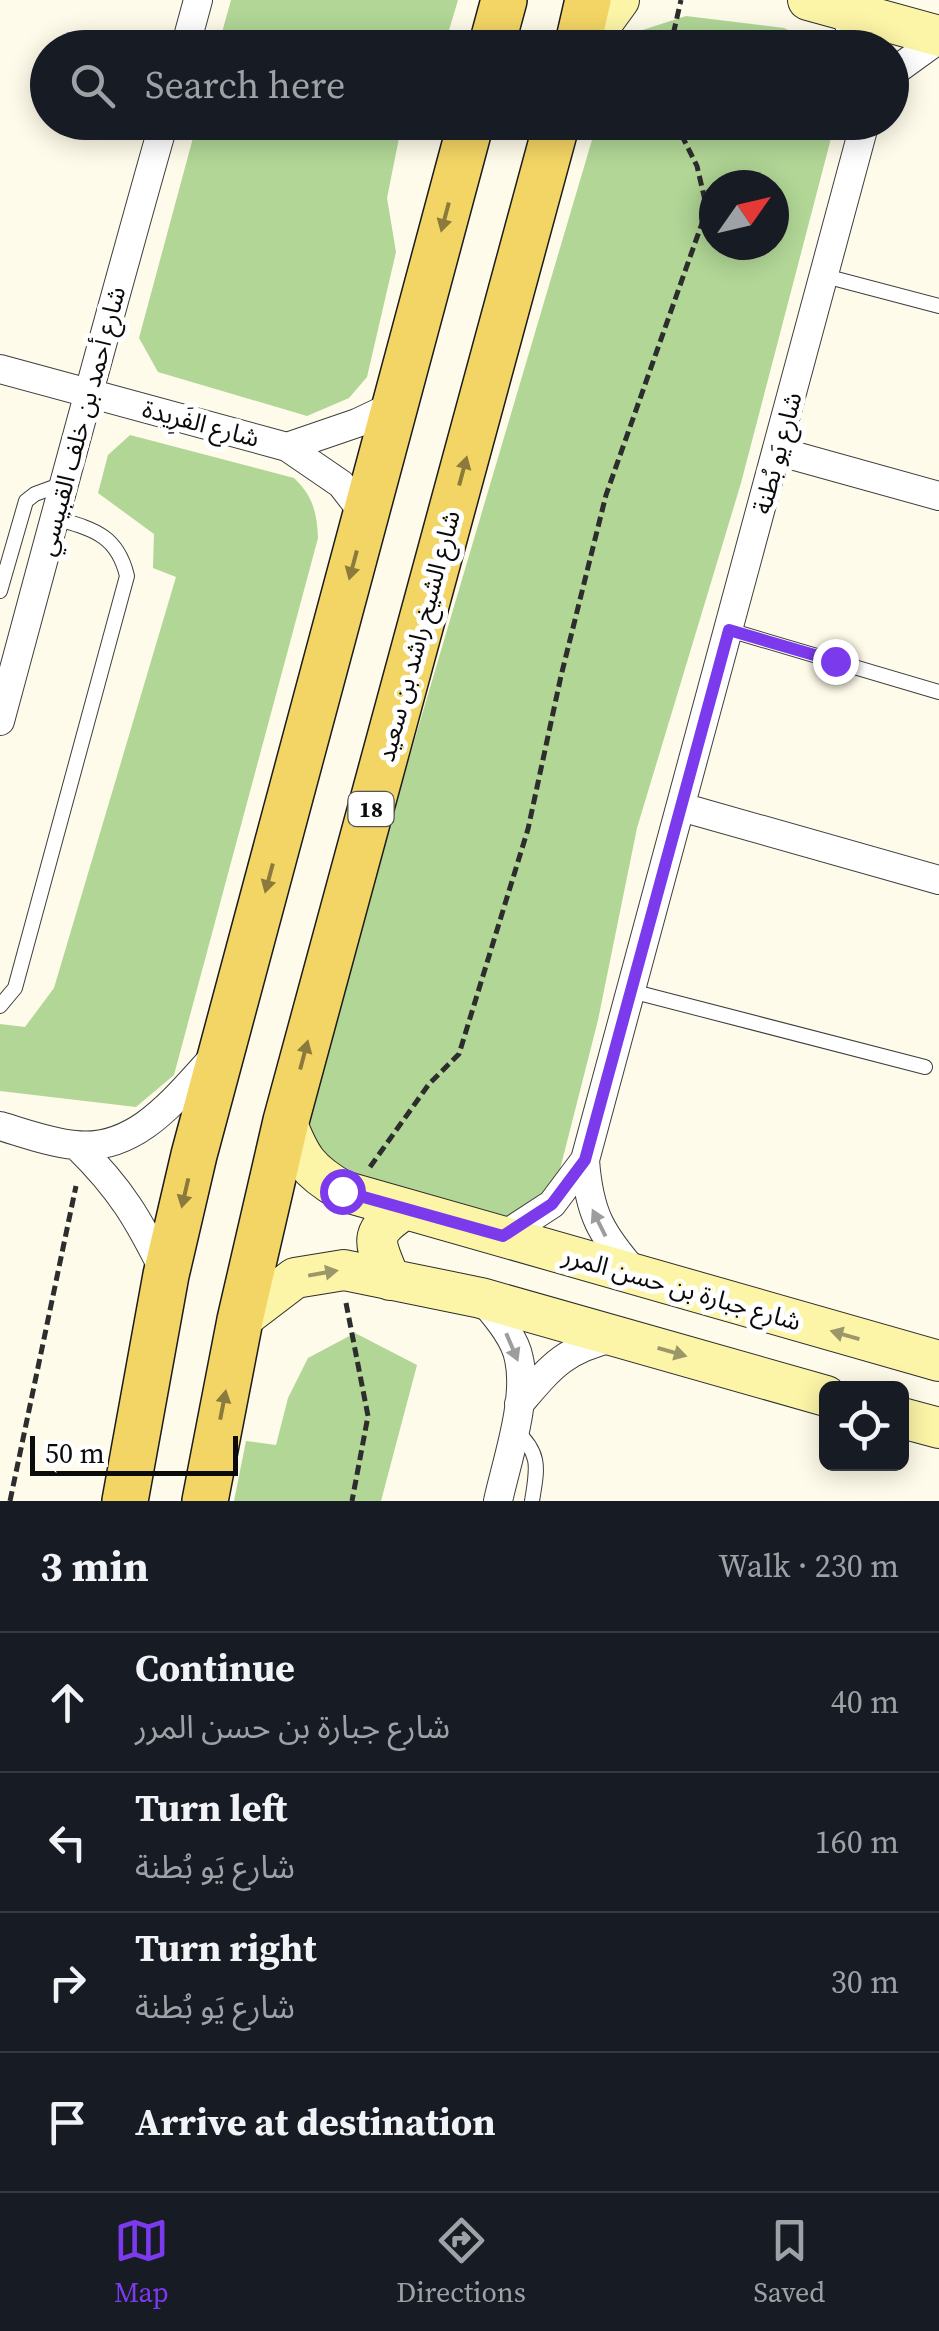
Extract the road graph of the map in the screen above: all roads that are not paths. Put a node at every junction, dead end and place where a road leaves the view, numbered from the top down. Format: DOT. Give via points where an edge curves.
graph roads {
  1 [pos="198,0"];
  2 [pos="504,0"];
  3 [pos="588,0"];
  4 [pos="620,0"];
  5 [pos="825,5"];
  6 [pos="190,30"];
  7 [pos="496,30"];
  8 [pos="583,30"];
  9 [pos="595,30"];
  10 [pos="845,30"];
  11 [pos="939,38"];
  12 [pos="909,60"];
  13 [pos="159,140"];
  14 [pos="466,140"];
  15 [pos="552,140"];
  16 [pos="859,140"];
  17 [pos="825,276"];
  18 [pos="939,306"];
  19 [pos="0,369"];
  20 [pos="87,393"];
  21 [pos="395,405"];
  22 [pos="287,446"];
  23 [pos="778,451"];
  24 [pos="66,483"];
  25 [pos="939,496"];
  26 [pos="366,516"];
  27 [pos="55,518"];
  28 [pos="0,591"];
  29 [pos="729,630"];
  30 [pos="939,692"];
  31 [pos="0,720"];
  32 [pos="681,806"];
  33 [pos="939,880"];
  34 [pos="631,991"];
  35 [pos="0,1006"];
  36 [pos="223,1047"];
  37 [pos="925,1067"];
  38 [pos="286,1121"];
  39 [pos="0,1126"];
  40 [pos="77,1146"];
  41 [pos="585,1160"];
  42 [pos="404,1209"];
  43 [pos="503,1236"];
  44 [pos="166,1276"];
  45 [pos="637,1276"];
  46 [pos="390,1280"];
  47 [pos="481,1298"];
  48 [pos="240,1320"];
  49 [pos="618,1337"];
  50 [pos="939,1361"];
  51 [pos="819,1394"];
  52 [pos="516,1416"];
  53 [pos="909,1420"];
  54 [pos="939,1428"];
  55 [pos="125,1501"];
  56 [pos="204,1501"];
  57 [pos="498,1501"];
  58 [pos="532,1501"];
  1 -- 6 [label="street"];
  2 -- 7 [label="main road"];
  3 -- 8 [label="main road"];
  4 -- 9 [label="street"];
  5 -- 10 [label="street"];
  5 -- 11 [label="street"];
  11 -- 12 [label="street"];
  13 -- 20 [label="street, شارع أحمد بن خلف القبيسي"];
  14 -- 21 [label="main road, one-way"];
  38 -- 15 [label="main road, شارع الشيخ راشد بن سعيد / 18, one-way"];
  16 -- 17 [label="street, شارع يَو بُطنة"];
  17 -- 18 [label="lane"];
  17 -- 23 [label="street, شارع يَو بُطنة"];
  19 -- 20 [label="street, شارع الفَرِيدة"];
  20 -- 22 [label="street, شارع الفَرِيدة"];
  20 -- 24 [label="street, شارع أحمد بن خلف القبيسي"];
  21 -- 22 [label="street, شارع الفَرِيدة"];
  21 -- 26 [label="main road"];
  22 -- 26 [label="street, شارع الفَرِيدة" via="340,484"];
  23 -- 25 [label="street"];
  23 -- 29 [label="street, شارع يَو بُطنة"];
  24 -- 27 [label="street, شارع أحمد بن خلف القبيسي"];
  24 -- 28 [label="lane" via="26,501"];
  26 -- 36 [label="main road, one-way"];
  27 -- 31 [label="street, شارع أحمد بن خلف القبيسي"];
  27 -- 35 [label="lane" via="97,530 123,560 126,576 15,988"];
  29 -- 30 [label="lane"];
  29 -- 32 [label="street, شارع يَو بُطنة"];
  32 -- 33 [label="street"];
  32 -- 34 [label="street, شارع يَو بُطنة"];
  34 -- 37 [label="lane"];
  34 -- 41 [label="street, شارع يَو بُطنة"];
  36 -- 40 [label="street" via="127,1139"];
  36 -- 44 [label="main road, one-way"];
  38 -- 42 [label="street, شارع جبارة بن حسن المرر" via="298,1154 316,1176"];
  38 -- 48 [label="main road, شارع الشيخ راشد بن سعيد / 18"];
  39 -- 40 [label="street"];
  40 -- 44 [label="street" via="114,1182"];
  41 -- 43 [label="street, شارع يَو بُطنة" via="552,1204"];
  45 -- 41 [label="street, شارع يَو بُطنة, one-way" via="595,1220"];
  42 -- 43 [label="street, شارع جبارة بن حسن المرر"];
  42 -- 46 [label="street" via="382,1224 376,1243"];
  43 -- 45 [label="street, شارع جبارة بن حسن المرر"];
  44 -- 55 [label="main road"];
  50 -- 45 [label="street, شارع جبارة بن حسن المرر, one-way"];
  46 -- 47 [label="street"];
  48 -- 46 [label="street, one-way" via="296,1278 344,1270"];
  47 -- 49 [label="street"];
  47 -- 52 [label="street, one-way" via="519,1358"];
  56 -- 48 [label="main road, شارع الشيخ راشد بن سعيد / 18, one-way"];
  49 -- 51 [label="street, one-way"];
  49 -- 52 [label="street" via="582,1346 551,1366"];
  52 -- 57 [label="street"];
  52 -- 58 [label="lane" via="538,1466"];
  53 -- 54 [label="street"];
}
